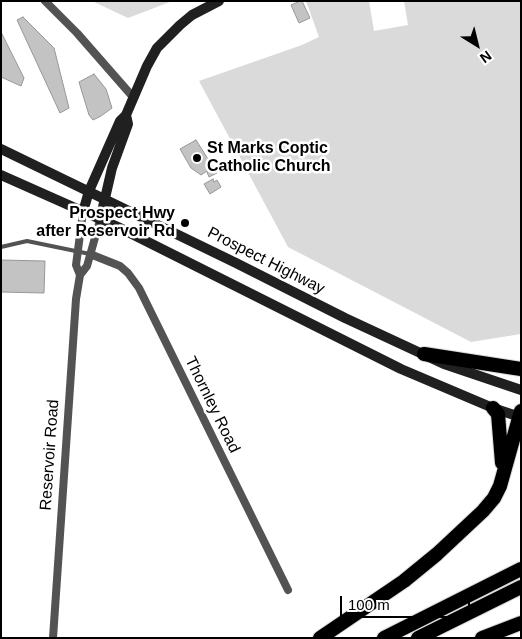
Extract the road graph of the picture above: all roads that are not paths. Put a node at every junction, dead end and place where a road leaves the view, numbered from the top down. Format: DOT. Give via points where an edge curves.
graph roads {
  1 [pos="44,1"];
  2 [pos="219,1"];
  3 [pos="133,96"];
  4 [pos="126,115"];
  5 [pos="1,149"];
  6 [pos="1,175"];
  7 [pos="89,191"];
  8 [pos="105,198"];
  9 [pos="83,212"];
  10 [pos="100,220"];
  11 [pos="1,247"];
  12 [pos="78,251"];
  13 [pos="90,254"];
  14 [pos="80,275"];
  15 [pos="424,354"];
  16 [pos="521,369"];
  17 [pos="521,390"];
  18 [pos="493,408"];
  19 [pos="520,414"];
  20 [pos="503,472"];
  21 [pos="521,569"];
  22 [pos="521,587"];
  23 [pos="288,590"];
  24 [pos="521,623"];
  25 [pos="53,638"];
  26 [pos="320,638"];
  27 [pos="384,638"];
  28 [pos="418,638"];
  29 [pos="482,638"];
  1 -- 3 [label="street"];
  2 -- 3 [label="main road, Reservoir Road" via="192,15 168,35 157,48"];
  3 -- 4 [label="main road, Reservoir Road"];
  4 -- 7 [label="main road, Reservoir Road" via="120,121"];
  4 -- 8 [label="main road, Reservoir Road" via="128,124"];
  5 -- 7 [label="main road, Prospect Highway"];
  6 -- 9 [label="main road"];
  7 -- 8 [label="main road, Prospect Highway"];
  7 -- 9 [label="main road, Reservoir Road"];
  8 -- 10 [label="main road, Reservoir Road"];
  8 -- 15 [label="main road, Prospect Highway"];
  9 -- 10 [label="main road"];
  9 -- 12 [label="street, Reservoir Road"];
  10 -- 13 [label="street, Reservoir Road"];
  10 -- 18 [label="main road" via="363,351"];
  11 -- 12 [label="lane" via="27,241"];
  12 -- 13 [label="lane"];
  12 -- 14 [label="street, Reservoir Road" via="76,265"];
  13 -- 14 [label="street, Reservoir Road"];
  13 -- 23 [label="street, Thornley Road" via="120,266 139,288"];
  14 -- 25 [label="street, Reservoir Road"];
  15 -- 16 [label="highway"];
  15 -- 17 [label="main road, Prospect Highway"];
  18 -- 19 [label="main road"];
  18 -- 20 [label="highway" via="498,414"];
  19 -- 20 [label="highway"];
  20 -- 26 [label="highway" via="494,498 469,526 404,581"];
  21 -- 27 [label="highway"];
  22 -- 28 [label="highway"];
  24 -- 29 [label="highway"];
}
